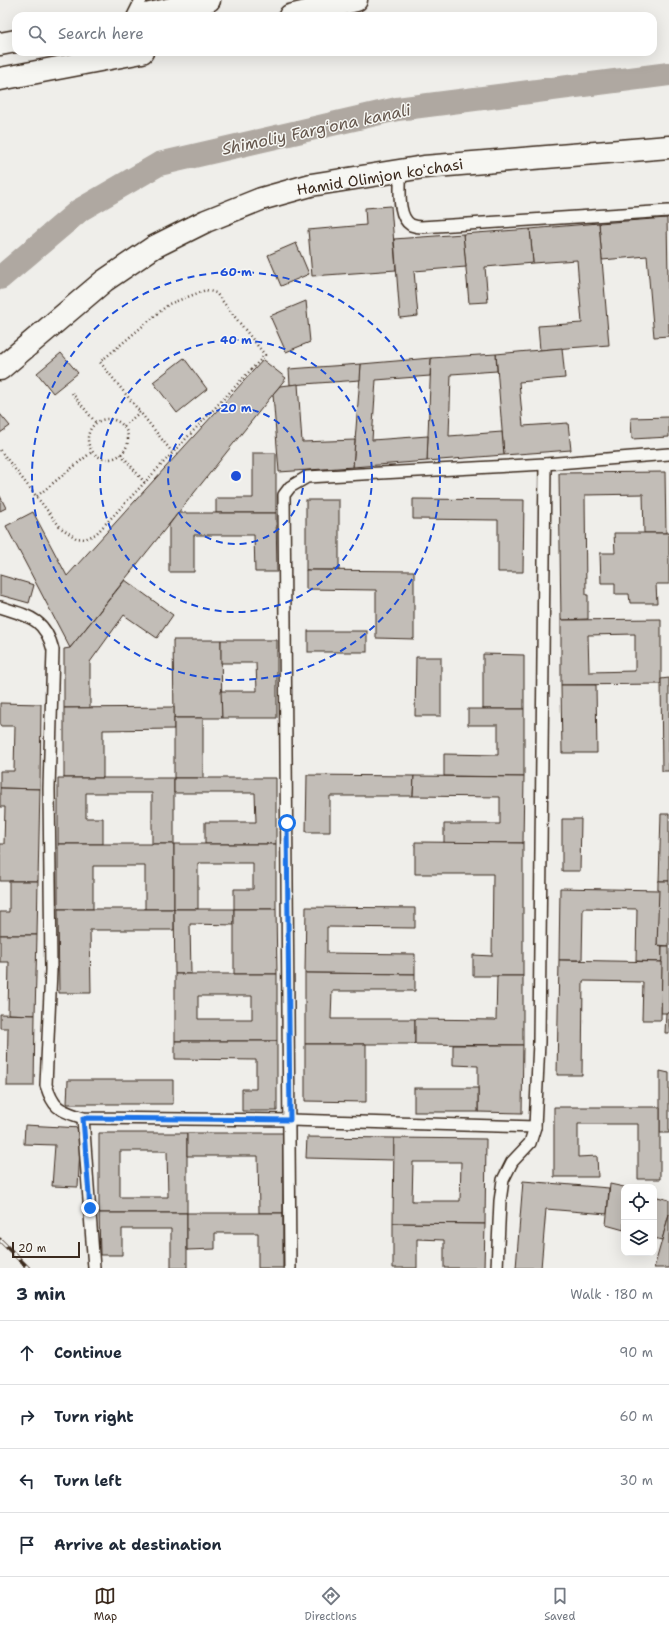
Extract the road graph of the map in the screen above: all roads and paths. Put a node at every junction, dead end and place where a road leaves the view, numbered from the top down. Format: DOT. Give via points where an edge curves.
graph roads {
  1 [pos="141,0"];
  2 [pos="209,0"];
  3 [pos="356,0"];
  4 [pos="155,9"];
  5 [pos="135,12"];
  6 [pos="306,12"];
  7 [pos="12,42"];
  8 [pos="0,44"];
  9 [pos="115,56"];
  10 [pos="0,79"];
  11 [pos="669,146"];
  12 [pos="400,171"];
  13 [pos="669,211"];
  14 [pos="0,369"];
  15 [pos="72,393"];
  16 [pos="140,412"];
  17 [pos="96,423"];
  18 [pos="124,426"];
  19 [pos="0,450"];
  20 [pos="92,451"];
  21 [pos="172,452"];
  22 [pos="121,454"];
  23 [pos="669,454"];
  24 [pos="545,464"];
  25 [pos="145,483"];
  26 [pos="37,496"];
  27 [pos="0,607"];
  28 [pos="83,1118"];
  29 [pos="290,1120"];
  30 [pos="535,1127"];
  31 [pos="94,1268"];
  32 [pos="290,1268"];
  33 [pos="497,1268"];
  1 -- 5 [label="lane"];
  2 -- 4 [label="street"];
  3 -- 6 [label="street"];
  7 -- 8 [label="street"];
  9 -- 10 [label="street"];
  11 -- 12 [label="street, Hamid Olimjon koʻchasi"];
  12 -- 13 [label="lane" via="402,211 411,225 421,227"];
  12 -- 14 [label="street, Hamid Olimjon koʻchasi" via="311,185 261,199 206,221 154,247 104,281"];
  15 -- 17 [label="path"];
  16 -- 18 [label="path"];
  16 -- 21 [label="path"];
  16 -- 21 [label="path" via="100,362 169,304 206,290 216,293 265,355"];
  17 -- 18 [label="path" via="111,418"];
  17 -- 20 [label="path" via="88,436"];
  18 -- 22 [label="path" via="129,441"];
  19 -- 26 [label="path"];
  20 -- 22 [label="path" via="106,459"];
  20 -- 26 [label="path"];
  21 -- 25 [label="path"];
  22 -- 25 [label="path"];
  23 -- 24 [label="lane"];
  24 -- 29 [label="lane" via="307,477 290,487 284,495"];
  24 -- 30 [label="lane" via="539,1042"];
  25 -- 26 [label="path" via="96,534 85,539 76,538 61,528"];
  27 -- 28 [label="lane" via="30,616 41,624 49,636 53,650 49,789 51,970 46,1085 51,1100 61,1110"];
  28 -- 29 [label="lane"];
  28 -- 31 [label="lane"];
  29 -- 30 [label="lane"];
  29 -- 32 [label="lane"];
  30 -- 33 [label="lane" via="530,1143 512,1162 503,1180"];
}
